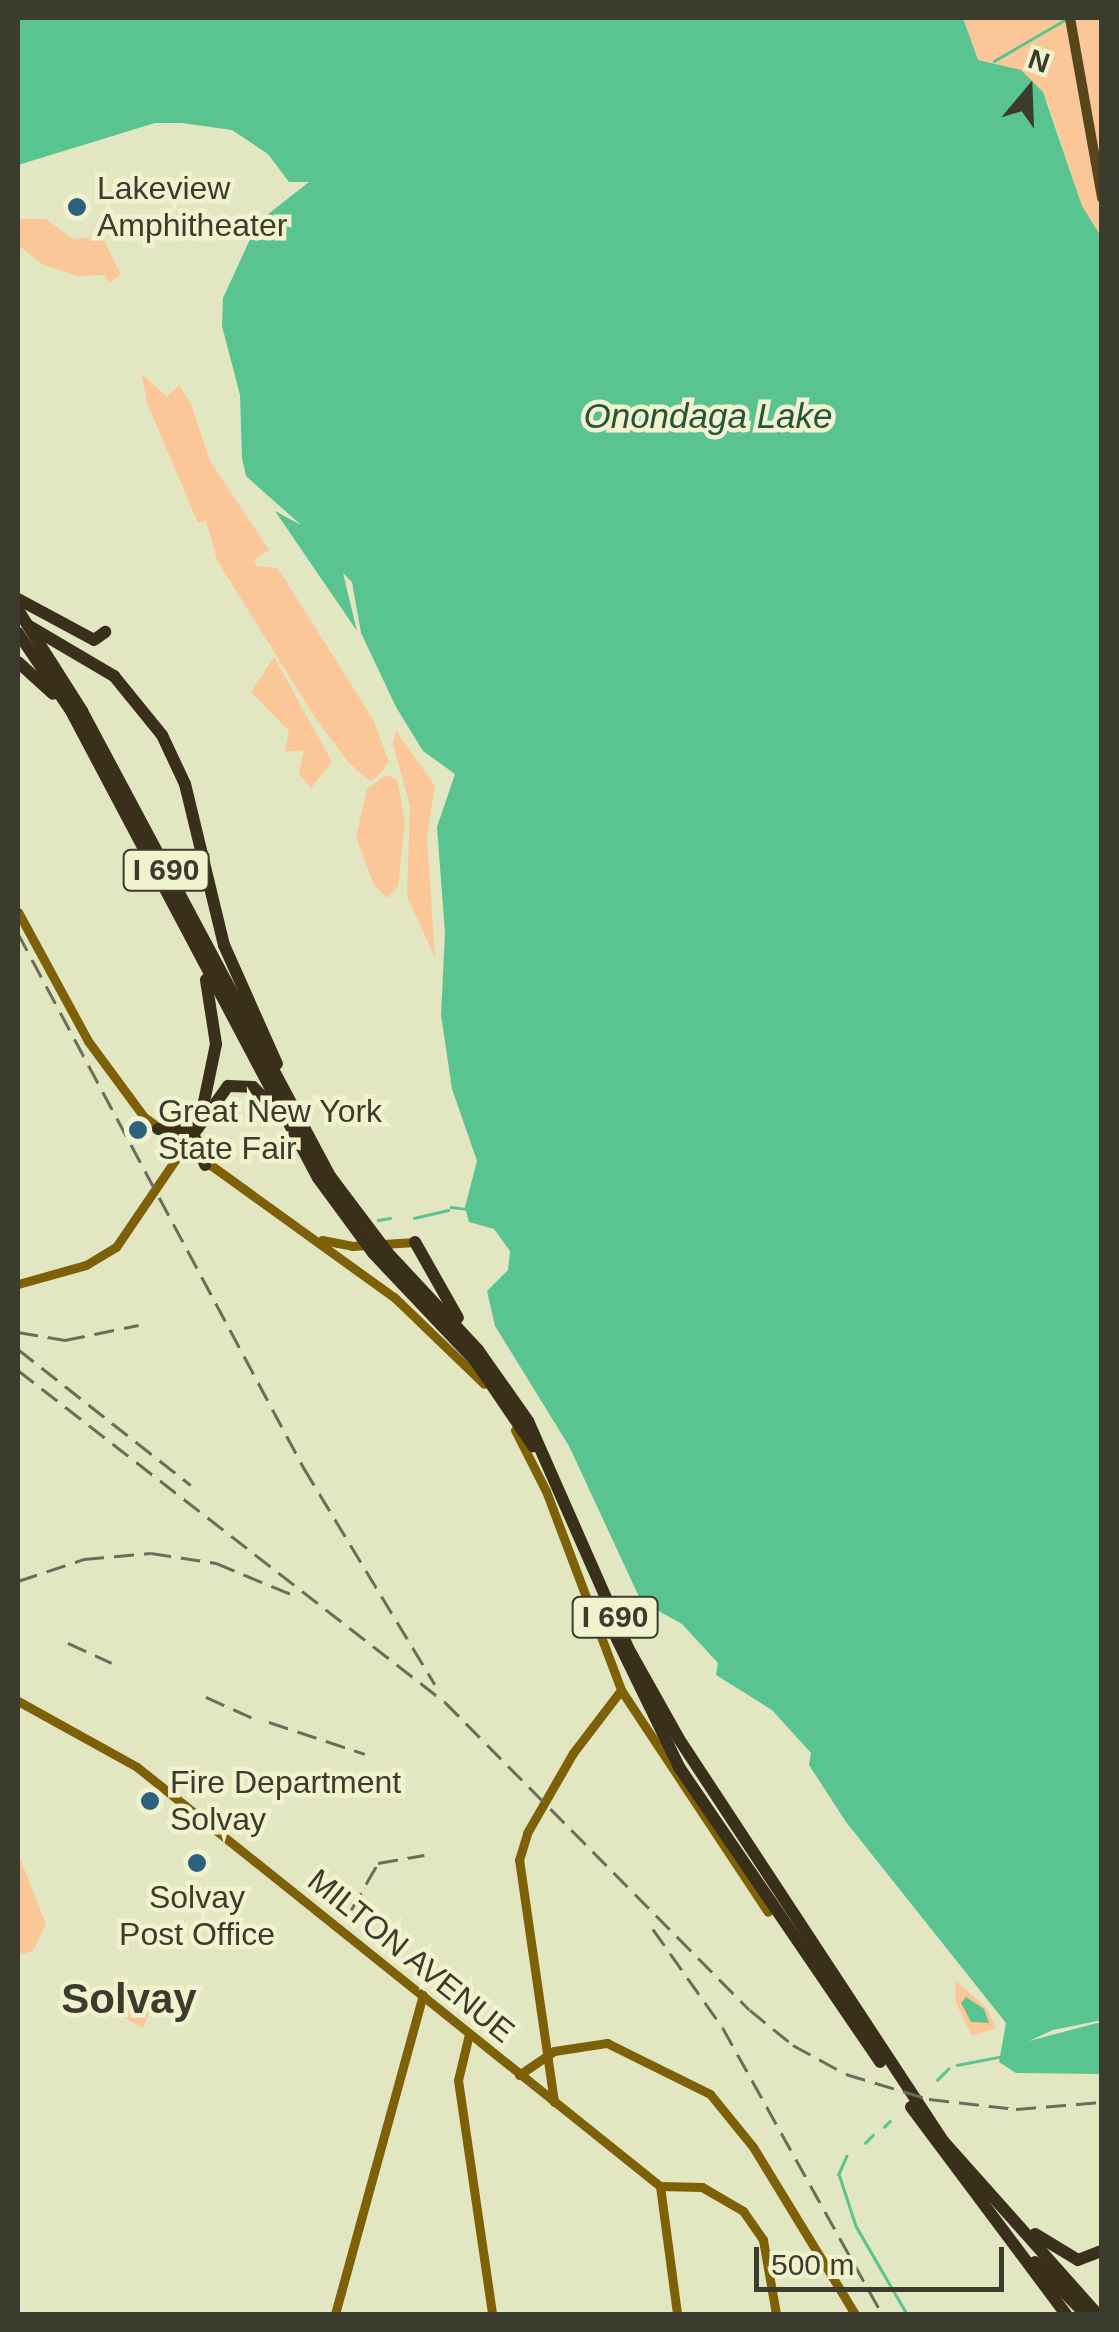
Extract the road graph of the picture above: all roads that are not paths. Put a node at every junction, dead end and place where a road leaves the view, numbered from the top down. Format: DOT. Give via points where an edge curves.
graph roads {
  1 [pos="1070,18"];
  2 [pos="1102,198"];
  3 [pos="18,599"];
  4 [pos="18,610"];
  5 [pos="18,622"];
  6 [pos="105,632"];
  7 [pos="18,633"];
  8 [pos="18,662"];
  9 [pos="89,749"];
  10 [pos="18,912"];
  11 [pos="192,944"];
  12 [pos="200,1113"];
  13 [pos="158,1130"];
  14 [pos="194,1135"];
  15 [pos="307,1135"];
  16 [pos="182,1150"];
  17 [pos="205,1166"];
  18 [pos="324,1188"];
  19 [pos="305,1234"];
  20 [pos="363,1240"];
  21 [pos="415,1242"];
  22 [pos="380,1253"];
  23 [pos="340,1258"];
  24 [pos="18,1284"];
  25 [pos="485,1358"];
  26 [pos="622,1690"];
  27 [pos="18,1702"];
  28 [pos="768,1912"];
  29 [pos="820,1976"];
  30 [pos="423,1995"];
  31 [pos="469,2034"];
  32 [pos="546,2054"];
  33 [pos="893,2073"];
  34 [pos="519,2076"];
  35 [pos="554,2102"];
  36 [pos="928,2126"];
  37 [pos="974,2178"];
  38 [pos="660,2186"];
  39 [pos="980,2206"];
  40 [pos="1102,2250"];
  41 [pos="335,2314"];
  42 [pos="492,2314"];
  43 [pos="677,2314"];
  44 [pos="776,2314"];
  45 [pos="855,2314"];
  46 [pos="1066,2314"];
  47 [pos="1085,2314"];
  48 [pos="1097,2314"];
  1 -- 2 [label="main road"];
  3 -- 6 [label="highway" via="94,640"];
  4 -- 15 [label="highway, I 690" via="82,711"];
  5 -- 15 [label="highway" via="76,648 128,690 174,758 224,944"];
  7 -- 9 [label="highway, I 690"];
  8 -- 9 [label="highway" via="54,694"];
  9 -- 11 [label="highway, I 690"];
  10 -- 13 [label="main road" via="106,1070"];
  11 -- 12 [label="highway" via="216,1027 212,1078"];
  11 -- 18 [label="highway, I 690"];
  12 -- 13 [label="highway" via="180,1131"];
  12 -- 16 [label="highway"];
  13 -- 16 [label="main road"];
  14 -- 16 [label="highway"];
  14 -- 17 [label="highway"];
  14 -- 18 [label="highway" via="220,1090 253,1087"];
  15 -- 20 [label="highway, I 690"];
  16 -- 17 [label="main road"];
  16 -- 24 [label="main road" via="116,1247 86,1265"];
  17 -- 19 [label="main road"];
  18 -- 20 [label="highway, I 690"];
  19 -- 20 [label="main road"];
  19 -- 23 [label="main road"];
  20 -- 21 [label="main road"];
  20 -- 22 [label="highway, I 690"];
  20 -- 23 [label="main road"];
  21 -- 25 [label="highway"];
  22 -- 25 [label="highway, I 690"];
  22 -- 29 [label="highway, I 690" via="507,1403 547,1474 659,1733"];
  23 -- 26 [label="main road" via="426,1322 498,1403 546,1490"];
  25 -- 33 [label="highway, I 690" via="541,1443 663,1713"];
  26 -- 28 [label="main road"];
  26 -- 32 [label="main road" via="573,1754 529,1829 518,1875"];
  27 -- 30 [label="main road, MILTON AVENUE" via="122,1755"];
  28 -- 29 [label="highway"];
  29 -- 33 [label="highway, I 690"];
  30 -- 31 [label="main road, MILTON AVENUE"];
  30 -- 41 [label="main road"];
  31 -- 34 [label="main road, MILTON AVENUE"];
  31 -- 42 [label="main road" via="458,2080"];
  32 -- 34 [label="main road"];
  32 -- 35 [label="main road"];
  32 -- 45 [label="main road" via="620,2046 719,2102"];
  33 -- 36 [label="highway, I 690"];
  34 -- 35 [label="main road, MILTON AVENUE"];
  35 -- 38 [label="main road, MILTON AVENUE"];
  36 -- 37 [label="highway, I 690"];
  36 -- 39 [label="highway, I 690"];
  37 -- 40 [label="highway" via="1061,2252 1086,2260"];
  37 -- 48 [label="highway, I 690"];
  38 -- 43 [label="main road"];
  38 -- 44 [label="main road" via="694,2186 735,2205 758,2230"];
  39 -- 46 [label="highway"];
  39 -- 47 [label="highway, I 690"];
}
